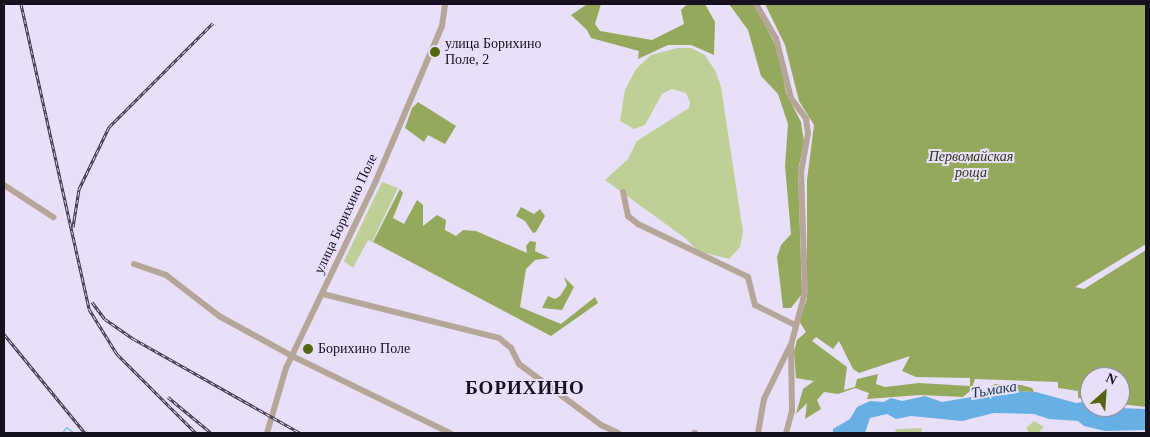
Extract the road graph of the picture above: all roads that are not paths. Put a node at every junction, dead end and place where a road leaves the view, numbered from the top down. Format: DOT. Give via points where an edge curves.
graph roads {
  1 [pos="444,4"];
  2 [pos="756,4"];
  3 [pos="4,185"];
  4 [pos="622,192"];
  5 [pos="53,218"];
  6 [pos="134,264"];
  7 [pos="323,294"];
  8 [pos="795,325"];
  9 [pos="791,345"];
  10 [pos="292,356"];
  11 [pos="267,433"];
  12 [pos="450,433"];
  13 [pos="618,433"];
  14 [pos="758,433"];
  15 [pos="786,433"];
  1 -- 7 [label="street, улица Борихино Поле" via="444,21 408,108"];
  2 -- 8 [label="street" via="776,38 791,98 806,119 808,133 801,171 805,292"];
  3 -- 5 [label="street"];
  4 -- 8 [label="street" via="628,216 638,224 748,277 755,305"];
  6 -- 10 [label="street" via="166,275 219,316"];
  7 -- 10 [label="street, улица Борихино Поле"];
  7 -- 13 [label="street" via="499,338 511,348 519,364 601,426"];
  8 -- 9 [label="street"];
  9 -- 14 [label="street" via="764,399"];
  9 -- 15 [label="street" via="792,412"];
  10 -- 11 [label="street, улица Борихино Поле" via="277,390"];
  10 -- 12 [label="street"];
}
